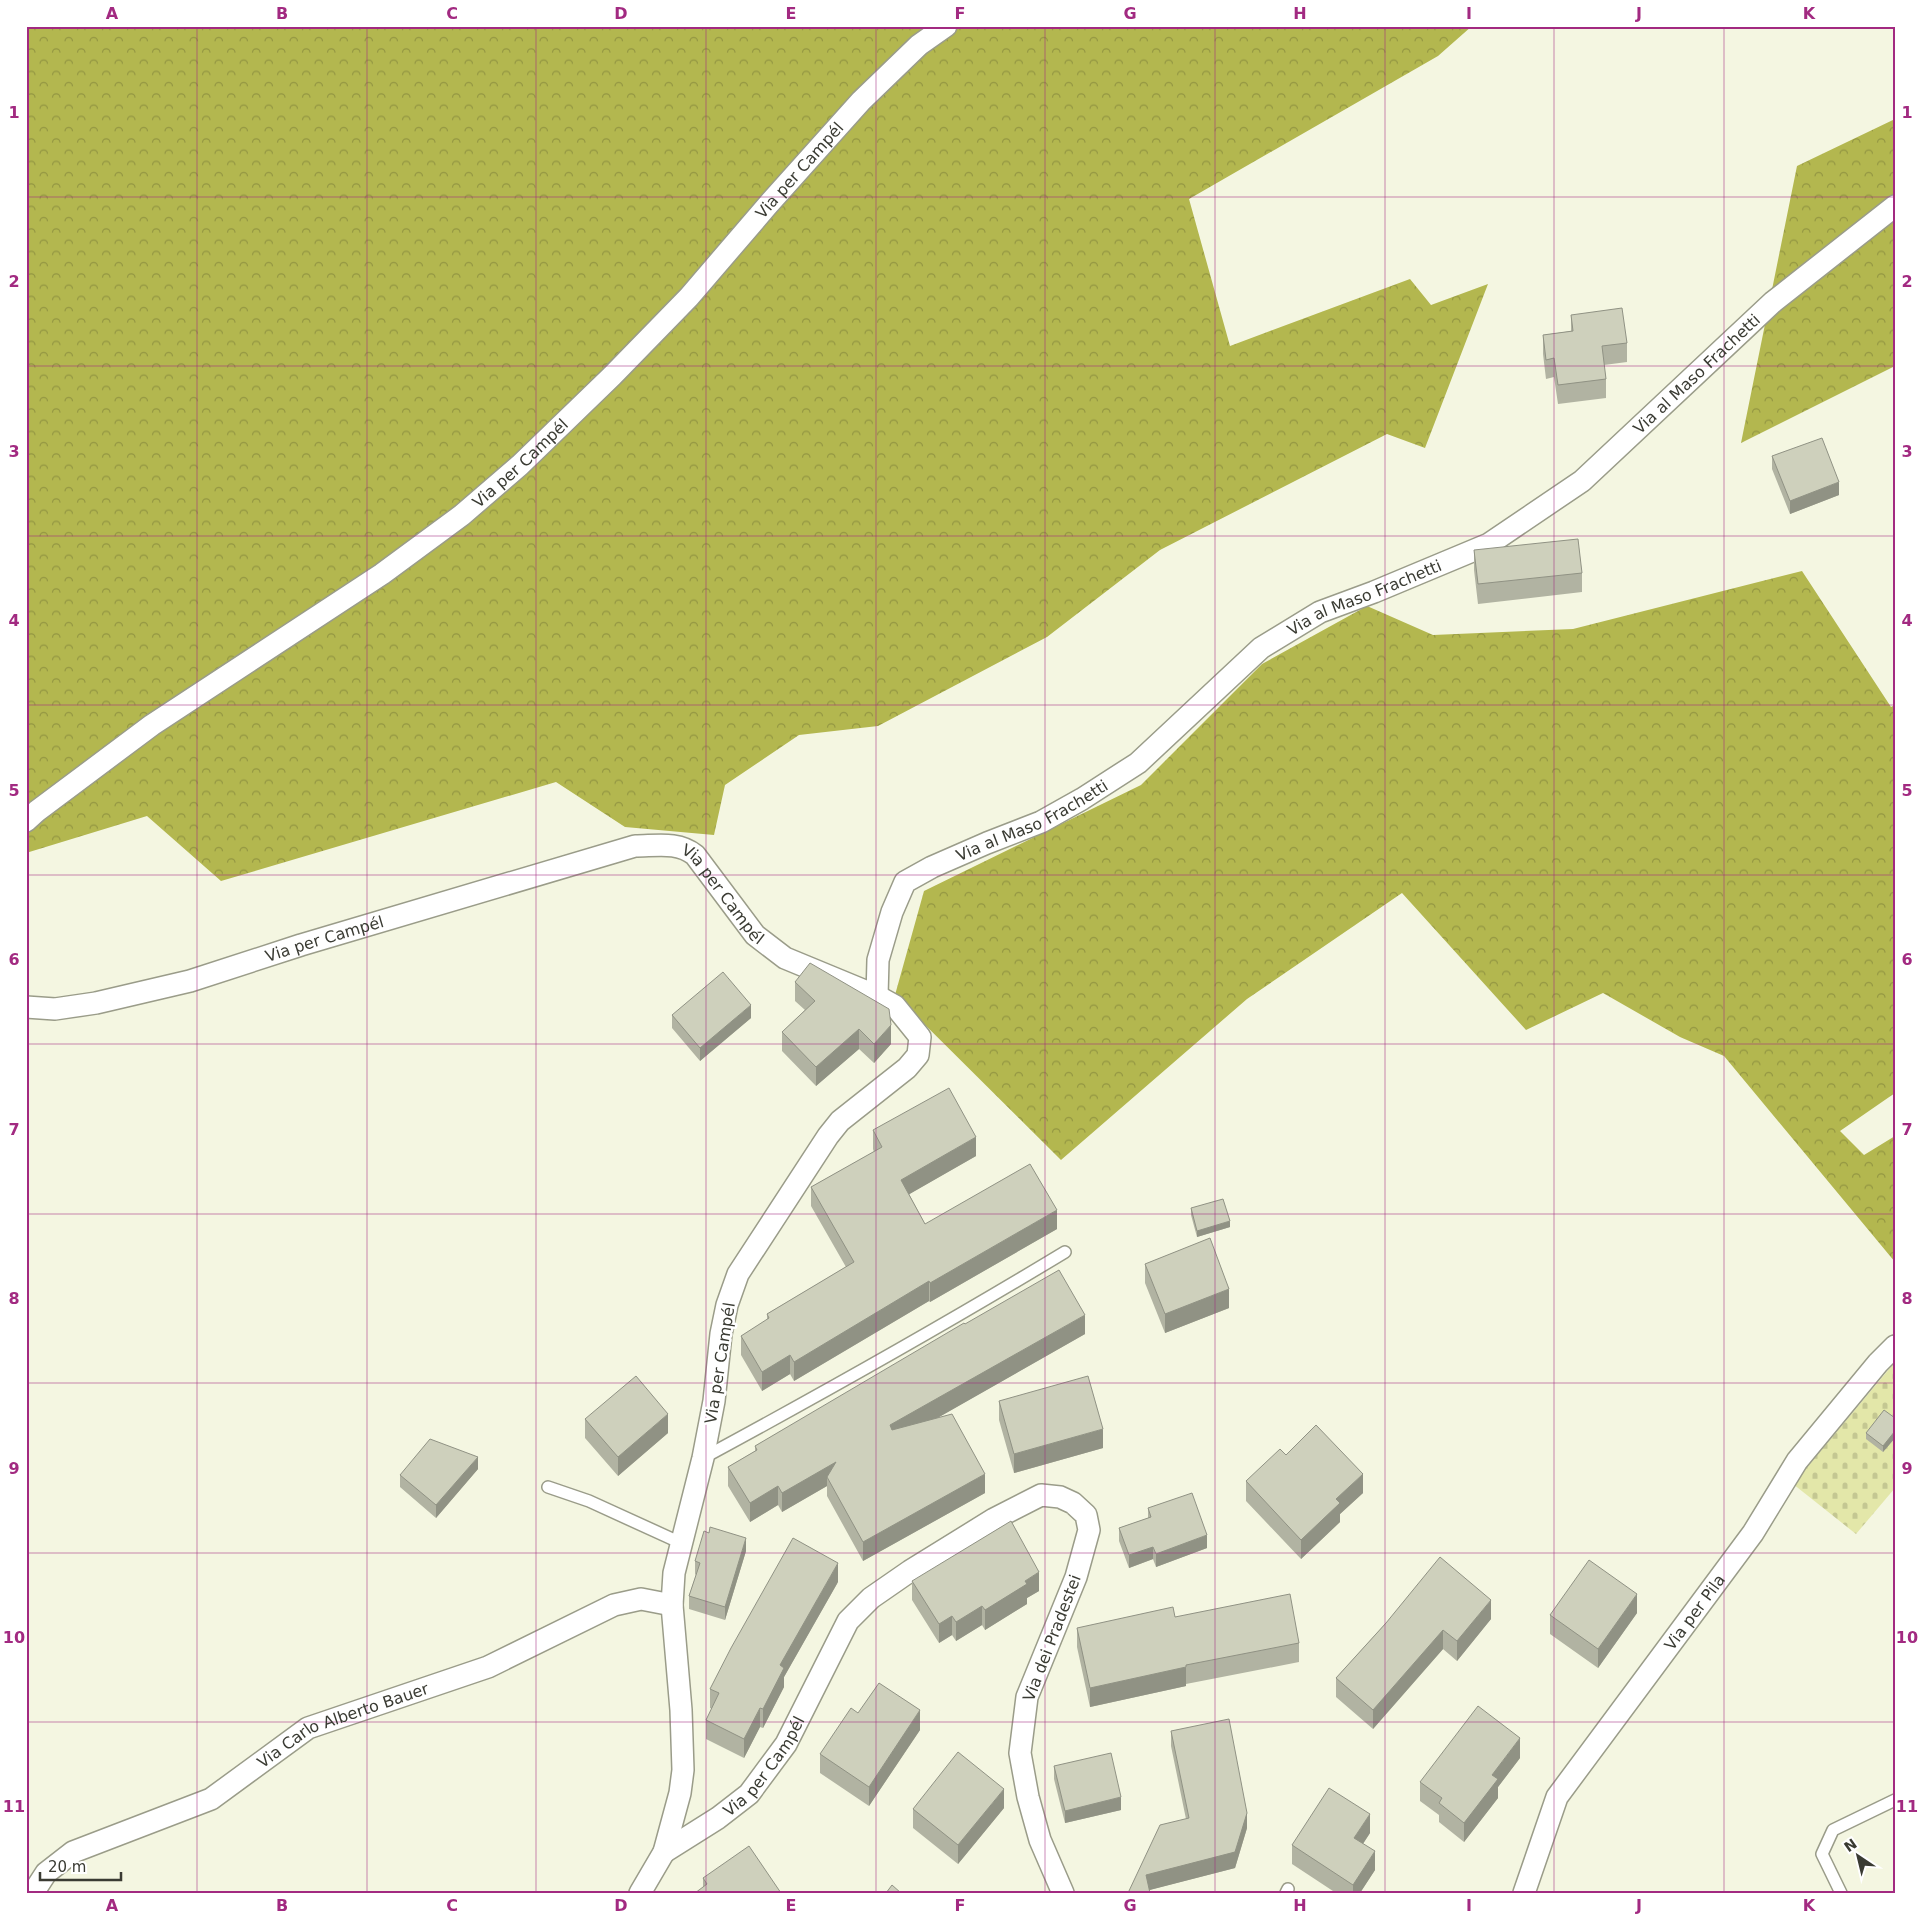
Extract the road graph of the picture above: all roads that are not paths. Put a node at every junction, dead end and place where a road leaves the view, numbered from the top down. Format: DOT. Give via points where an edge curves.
graph roads {
  1 [pos="946,26"];
  2 [pos="1895,206"];
  3 [pos="26,821"];
  4 [pos="877,996"];
  5 [pos="26,1007"];
  6 [pos="1065,1252"];
  7 [pos="1895,1346"];
  8 [pos="703,1458"];
  9 [pos="548,1487"];
  10 [pos="1073,1502"];
  11 [pos="681,1543"];
  12 [pos="672,1605"];
  13 [pos="1895,1800"];
  14 [pos="664,1852"];
  15 [pos="33,1893"];
  16 [pos="640,1893"];
  17 [pos="1063,1893"];
  18 [pos="1524,1893"];
  19 [pos="1841,1893"];
  1 -- 3 [label="street, Via per Campél" via="920,45 861,101 689,297 520,465 469,509 382,574 152,725"];
  2 -- 4 [label="street, Via al Maso Frachetti" via="1773,302 1582,481 1489,544 1320,612 1261,648 1138,763 1041,822 932,867 905,882 878,960"];
  4 -- 5 [label="street, Via per Campél" via="785,958 755,935 695,855 686,848 671,845 635,846 190,981 96,1003 55,1009"];
  4 -- 8 [label="street, Via per Campél" via="895,1006 920,1037 918,1055 907,1068 840,1120 738,1274 721,1334 714,1401"];
  6 -- 8 [label="lane, Via per Campél" via="942,1326"];
  7 -- 18 [label="street, Via per Pila" via="1797,1461 1753,1534 1557,1797"];
  8 -- 11 [label="street, Via per Campél"];
  9 -- 11 [label="lane" via="589,1501"];
  10 -- 14 [label="street, Via per Campél" via="1041,1495 910,1570 871,1598 848,1621 786,1744 749,1794"];
  10 -- 17 [label="street, Via dei Pradestei" via="1086,1515 1090,1530 1076,1577 1027,1697 1020,1753 1040,1840"];
  11 -- 12 [label="street, Via per Campél" via="674,1573"];
  12 -- 14 [label="street, Via per Campél" via="683,1770"];
  12 -- 15 [label="street, Via Carlo Alberto Bauer" via="641,1599 614,1605 488,1667 308,1728 211,1799 73,1852 46,1874"];
  13 -- 19 [label="lane" via="1833,1830 1822,1854"];
  14 -- 16 [label="street, Via per Campél"];
}
